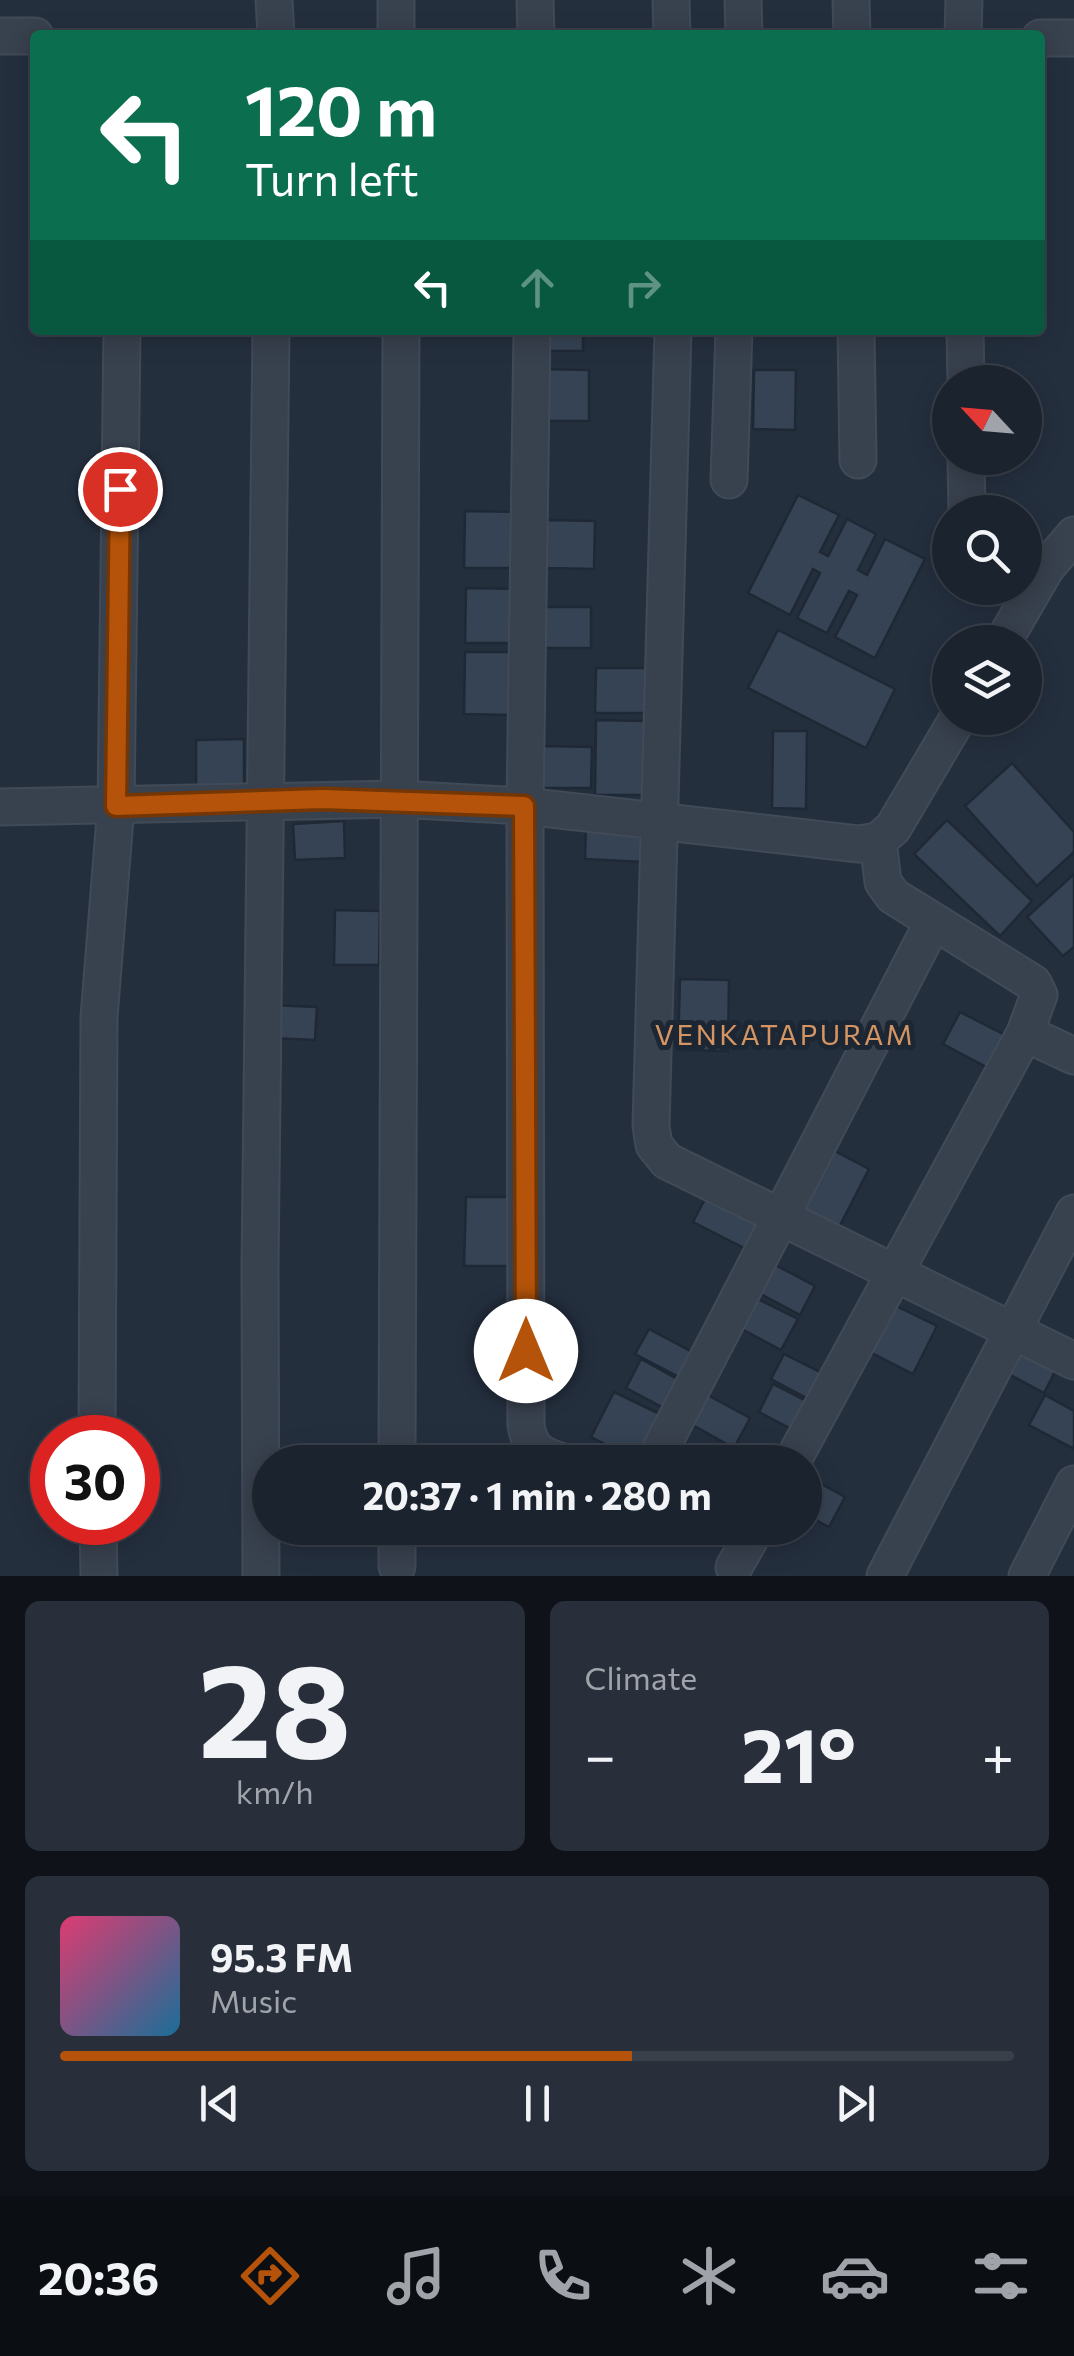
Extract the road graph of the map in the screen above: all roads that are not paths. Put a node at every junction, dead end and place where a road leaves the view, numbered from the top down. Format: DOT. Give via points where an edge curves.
graph roads {
  1 [pos="274,0"];
  2 [pos="396,0"];
  3 [pos="535,0"];
  4 [pos="671,0"];
  5 [pos="743,0"];
  6 [pos="850,0"];
  7 [pos="964,0"];
  8 [pos="276,30"];
  9 [pos="396,30"];
  10 [pos="536,30"];
  11 [pos="672,30"];
  12 [pos="744,30"];
  13 [pos="852,30"];
  14 [pos="963,30"];
  15 [pos="0,36"];
  16 [pos="30,36"];
  17 [pos="1045,38"];
  18 [pos="1074,38"];
  19 [pos="122,335"];
  20 [pos="272,335"];
  21 [pos="401,335"];
  22 [pos="532,335"];
  23 [pos="673,335"];
  24 [pos="734,335"];
  25 [pos="856,335"];
  26 [pos="965,335"];
  27 [pos="966,365"];
  28 [pos="858,460"];
  29 [pos="729,480"];
  30 [pos="1074,535"];
  31 [pos="1042,573"];
  32 [pos="948,735"];
  33 [pos="264,799"];
  34 [pos="397,799"];
  35 [pos="116,806"];
  36 [pos="524,806"];
  37 [pos="0,808"];
  38 [pos="660,820"];
  39 [pos="878,841"];
  40 [pos="932,924"];
  41 [pos="1025,1033"];
  42 [pos="1074,1056"];
  43 [pos="1074,1213"];
  44 [pos="779,1219"];
  45 [pos="896,1276"];
  46 [pos="1012,1331"];
  47 [pos="1074,1361"];
  48 [pos="97,1415"];
  49 [pos="397,1445"];
  50 [pos="532,1445"];
  51 [pos="663,1445"];
  52 [pos="802,1445"];
  53 [pos="1074,1484"];
  54 [pos="98,1545"];
  55 [pos="397,1545"];
  56 [pos="746,1545"];
  57 [pos="397,1566"];
  58 [pos="734,1567"];
  59 [pos="99,1576"];
  60 [pos="261,1576"];
  61 [pos="885,1576"];
  62 [pos="1026,1576"];
  1 -- 8 [label="street"];
  2 -- 9 [label="street"];
  3 -- 10 [label="street"];
  4 -- 11 [label="street"];
  5 -- 12 [label="street"];
  6 -- 13 [label="street"];
  7 -- 14 [label="street"];
  15 -- 16 [label="street"];
  17 -- 18 [label="street"];
  19 -- 35 [label="street"];
  20 -- 33 [label="street"];
  21 -- 34 [label="street"];
  22 -- 36 [label="street"];
  23 -- 38 [label="street"];
  24 -- 29 [label="street"];
  25 -- 28 [label="street"];
  26 -- 27 [label="street"];
  30 -- 31 [label="street"];
  32 -- 39 [label="street" via="894,828"];
  33 -- 34 [label="street"];
  33 -- 35 [label="street"];
  33 -- 60 [label="street"];
  34 -- 36 [label="street"];
  34 -- 49 [label="street"];
  35 -- 37 [label="street"];
  35 -- 48 [label="street" via="99,1017"];
  36 -- 38 [label="street"];
  36 -- 50 [label="street" via="526,1425"];
  38 -- 39 [label="street"];
  38 -- 44 [label="street" via="654,1145 667,1161"];
  39 -- 40 [label="street" via="893,896"];
  40 -- 41 [label="street" via="1033,982 1038,995"];
  40 -- 44 [label="street"];
  41 -- 42 [label="street"];
  41 -- 45 [label="street"];
  43 -- 46 [label="street"];
  44 -- 45 [label="street"];
  44 -- 51 [label="street"];
  45 -- 46 [label="street"];
  45 -- 52 [label="street"];
  46 -- 47 [label="street"];
  46 -- 61 [label="street"];
  53 -- 62 [label="street"];
  54 -- 59 [label="street"];
  55 -- 57 [label="street"];
  56 -- 58 [label="street"];
}
